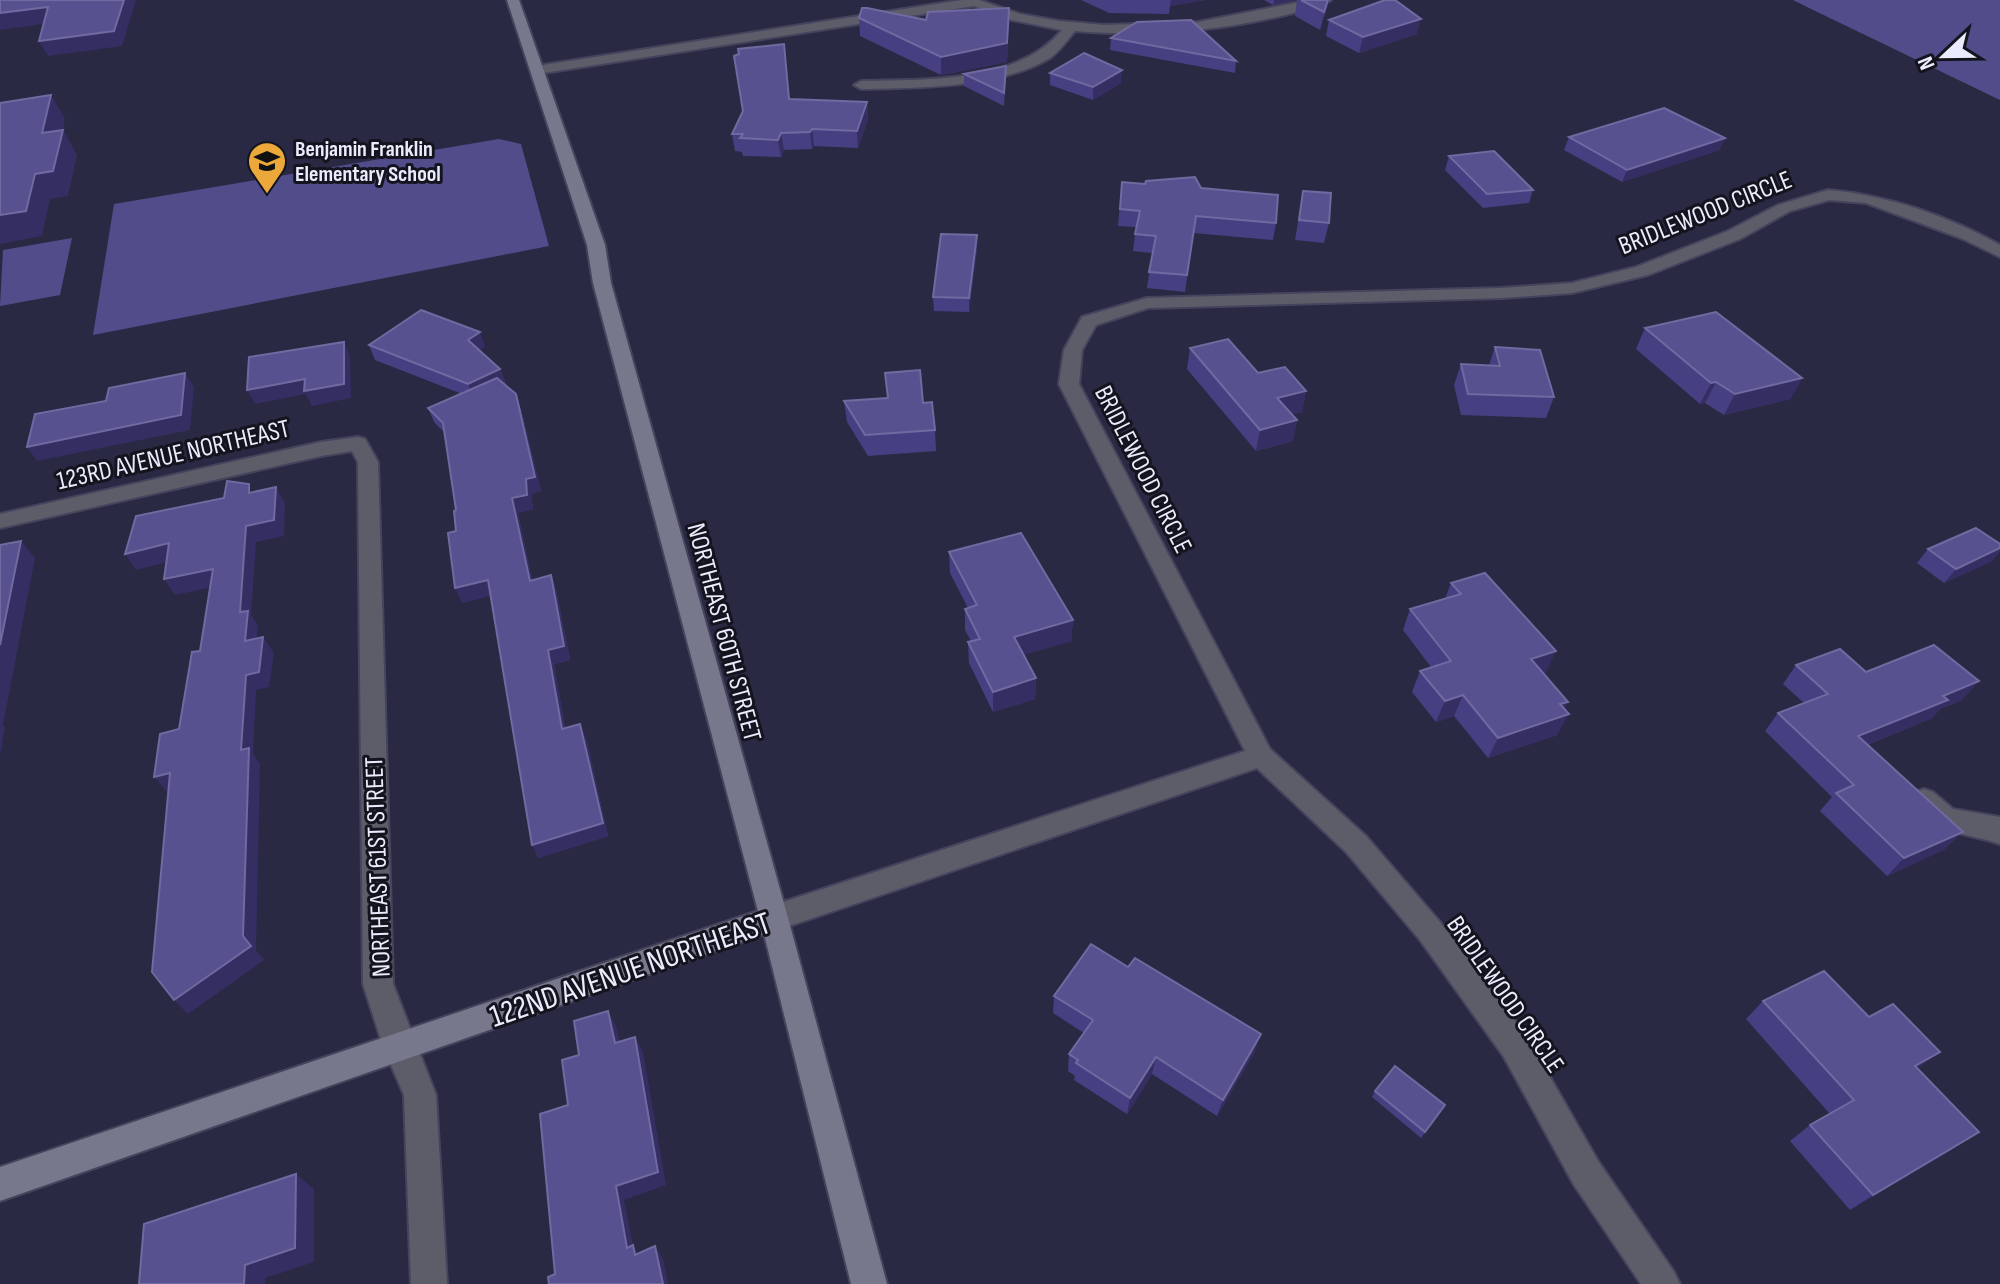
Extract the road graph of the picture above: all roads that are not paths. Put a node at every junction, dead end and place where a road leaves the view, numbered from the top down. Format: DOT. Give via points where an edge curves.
graph roads {
  1 [pos="513,0"];
  2 [pos="1325,0"];
  3 [pos="974,1"];
  4 [pos="1072,26"];
  5 [pos="537,70"];
  6 [pos="861,85"];
  7 [pos="2000,252"];
  8 [pos="358,444"];
  9 [pos="0,521"];
  10 [pos="1261,756"];
  11 [pos="1917,793"];
  12 [pos="2000,832"];
  13 [pos="774,918"];
  14 [pos="400,1049"];
  15 [pos="0,1184"];
  16 [pos="429,1284"];
  17 [pos="869,1284"];
  18 [pos="1662,1284"];
  1 -- 5 [label="street, NORTHEAST 60TH STREET"];
  2 -- 4 [label="street" via="1290,11 1181,27"];
  3 -- 4 [label="street" via="1024,18"];
  3 -- 5 [label="street"];
  4 -- 6 [label="street" via="1046,54 1023,64 916,84"];
  5 -- 13 [label="street, NORTHEAST 60TH STREET" via="596,245"];
  7 -- 10 [label="street, BRIDLEWOOD CIRCLE" via="1868,198 1828,195 1784,208 1734,235 1642,271 1572,288 1147,303 1089,321 1073,350 1069,384"];
  8 -- 9 [label="street, 123RD AVENUE NORTHEAST"];
  8 -- 14 [label="street, NORTHEAST 61ST STREET" via="368,462 378,984"];
  10 -- 13 [label="street, 122ND AVENUE NORTHEAST"];
  10 -- 18 [label="street, BRIDLEWOOD CIRCLE" via="1356,844 1430,931 1515,1046 1586,1173"];
  11 -- 12 [label="street" via="1946,819"];
  13 -- 14 [label="street, 122ND AVENUE NORTHEAST"];
  13 -- 17 [label="street, NORTHEAST 60TH STREET"];
  14 -- 15 [label="street, 122ND AVENUE NORTHEAST"];
  14 -- 16 [label="street, NORTHEAST 61ST STREET" via="420,1095"];
}
